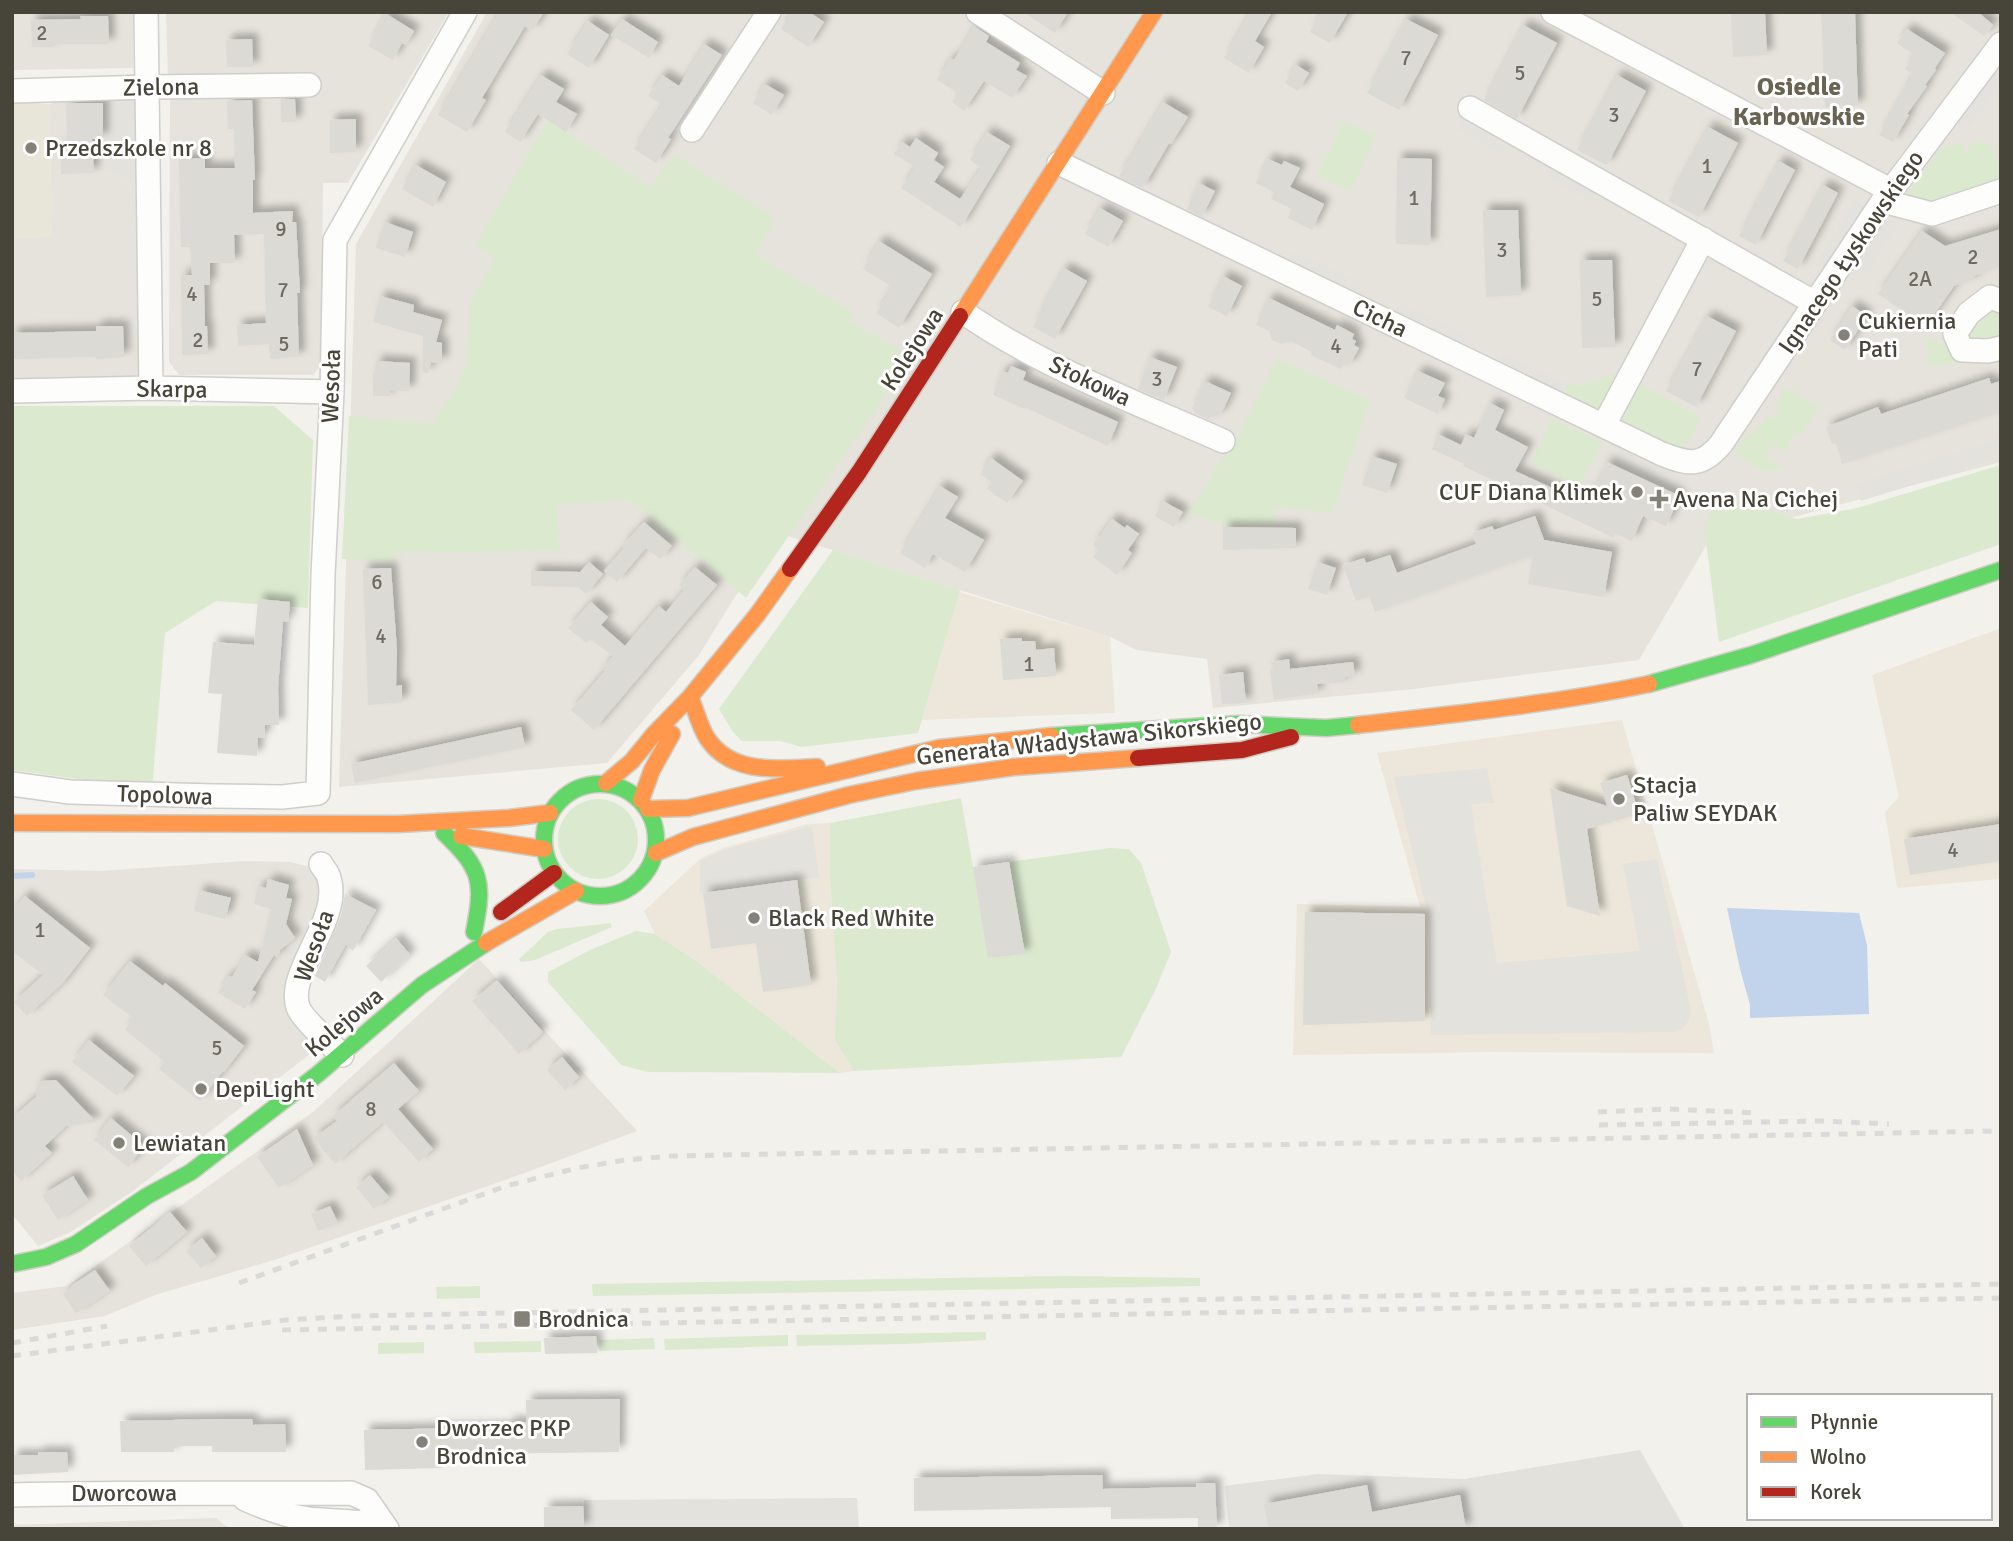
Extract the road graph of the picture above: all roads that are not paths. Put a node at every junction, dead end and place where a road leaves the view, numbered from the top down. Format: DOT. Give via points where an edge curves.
graph roads {
  1 [pos="146,12"];
  2 [pos="465,12"];
  3 [pos="769,12"];
  4 [pos="978,12"];
  5 [pos="1154,12"];
  6 [pos="1553,12"];
  7 [pos="2001,44"];
  8 [pos="309,85"];
  9 [pos="148,87"];
  10 [pos="12,91"];
  11 [pos="1103,93"];
  12 [pos="1471,108"];
  13 [pos="692,130"];
  14 [pos="1059,163"];
  15 [pos="2001,191"];
  16 [pos="1887,196"];
  17 [pos="1703,239"];
  18 [pos="2001,301"];
  19 [pos="1815,303"];
  20 [pos="963,312"];
  21 [pos="2001,348"];
  22 [pos="151,388"];
  23 [pos="12,391"];
  24 [pos="332,392"];
  25 [pos="1604,425"];
  26 [pos="1223,441"];
  27 [pos="1704,460"];
  28 [pos="2001,570"];
  29 [pos="690,697"];
  30 [pos="1326,728"];
  31 [pos="858,766"];
  32 [pos="606,783"];
  33 [pos="12,784"];
  34 [pos="318,793"];
  35 [pos="645,805"];
  36 [pos="550,813"];
  37 [pos="12,823"];
  38 [pos="398,824"];
  39 [pos="444,833"];
  40 [pos="544,849"];
  41 [pos="656,853"];
  42 [pos="321,864"];
  43 [pos="554,873"];
  44 [pos="576,891"];
  45 [pos="435,958"];
  46 [pos="384,997"];
  47 [pos="331,1047"];
  48 [pos="230,1143"];
  49 [pos="147,1196"];
  50 [pos="12,1264"];
  51 [pos="12,1495"];
  52 [pos="386,1529"];
  1 -- 9 [label="street"];
  2 -- 24 [label="street, Wesoła" via="335,240"];
  3 -- 13 [label="street"];
  4 -- 11 [label="street"];
  5 -- 11 [label="main road, Kolejowa"];
  6 -- 16 [label="street"];
  7 -- 16 [label="street, Ignacego Łyskowskiego"];
  8 -- 9 [label="street, Zielona"];
  9 -- 10 [label="street, Zielona"];
  9 -- 22 [label="street"];
  11 -- 14 [label="main road, Kolejowa"];
  12 -- 17 [label="street"];
  14 -- 20 [label="main road, Kolejowa"];
  14 -- 25 [label="street, Cicha"];
  15 -- 16 [label="street" via="1933,214"];
  16 -- 19 [label="street, Ignacego Łyskowskiego"];
  17 -- 19 [label="street"];
  17 -- 25 [label="street"];
  18 -- 21 [label="street" via="1990,297 1969,313 1955,334 1962,350"];
  19 -- 27 [label="street, Ignacego Łyskowskiego" via="1721,444"];
  20 -- 26 [label="street, Stokowa" via="1064,371"];
  20 -- 29 [label="main road, Kolejowa" via="859,472 757,615"];
  22 -- 23 [label="street, Skarpa"];
  22 -- 24 [label="street, Skarpa"];
  24 -- 34 [label="street, Wesoła"];
  25 -- 27 [label="street, Cicha" via="1680,460"];
  28 -- 30 [label="main road, Generała Władysława Sikorskiego" via="1751,655 1653,683 1503,709"];
  29 -- 31 [label="main road" via="714,748 741,765 758,769"];
  29 -- 32 [label="main road, Kolejowa"];
  29 -- 35 [label="main road, Kolejowa" via="652,770"];
  30 -- 31 [label="main road, Generała Władysława Sikorskiego" via="1238,724 1031,737 939,748"];
  30 -- 41 [label="main road, Generała Władysława Sikorskiego" via="1242,750 1014,767 916,780 693,837"];
  31 -- 35 [label="main road, Generała Władysława Sikorskiego" via="688,808"];
  32 -- 35 [label="main road" via="631,792"];
  32 -- 36 [label="main road" via="573,790"];
  33 -- 34 [label="street, Topolowa" via="70,792 188,796"];
  35 -- 41 [label="main road" via="654,822"];
  36 -- 38 [label="main road"];
  36 -- 40 [label="main road"];
  37 -- 38 [label="main road"];
  38 -- 39 [label="main road"];
  39 -- 40 [label="main road"];
  39 -- 43 [label="main road" via="465,853 479,883 479,904 469,935"];
  40 -- 43 [label="main road"];
  41 -- 44 [label="main road" via="650,868 625,891 592,896"];
  42 -- 47 [label="street, Wesoła" via="329,878 331,898 297,994 298,1008"];
  43 -- 44 [label="main road"];
  44 -- 47 [label="main road, Kolejowa" via="450,965"];
  45 -- 46 [label="main road, Kolejowa"];
  47 -- 48 [label="main road, Kolejowa"];
  48 -- 49 [label="main road, Kolejowa"];
  48 -- 49 [label="main road, Kolejowa" via="214,1134"];
  49 -- 50 [label="main road, Kolejowa" via="76,1244"];
  51 -- 52 [label="street, Dworcowa" via="236,1494 286,1514"];
}
